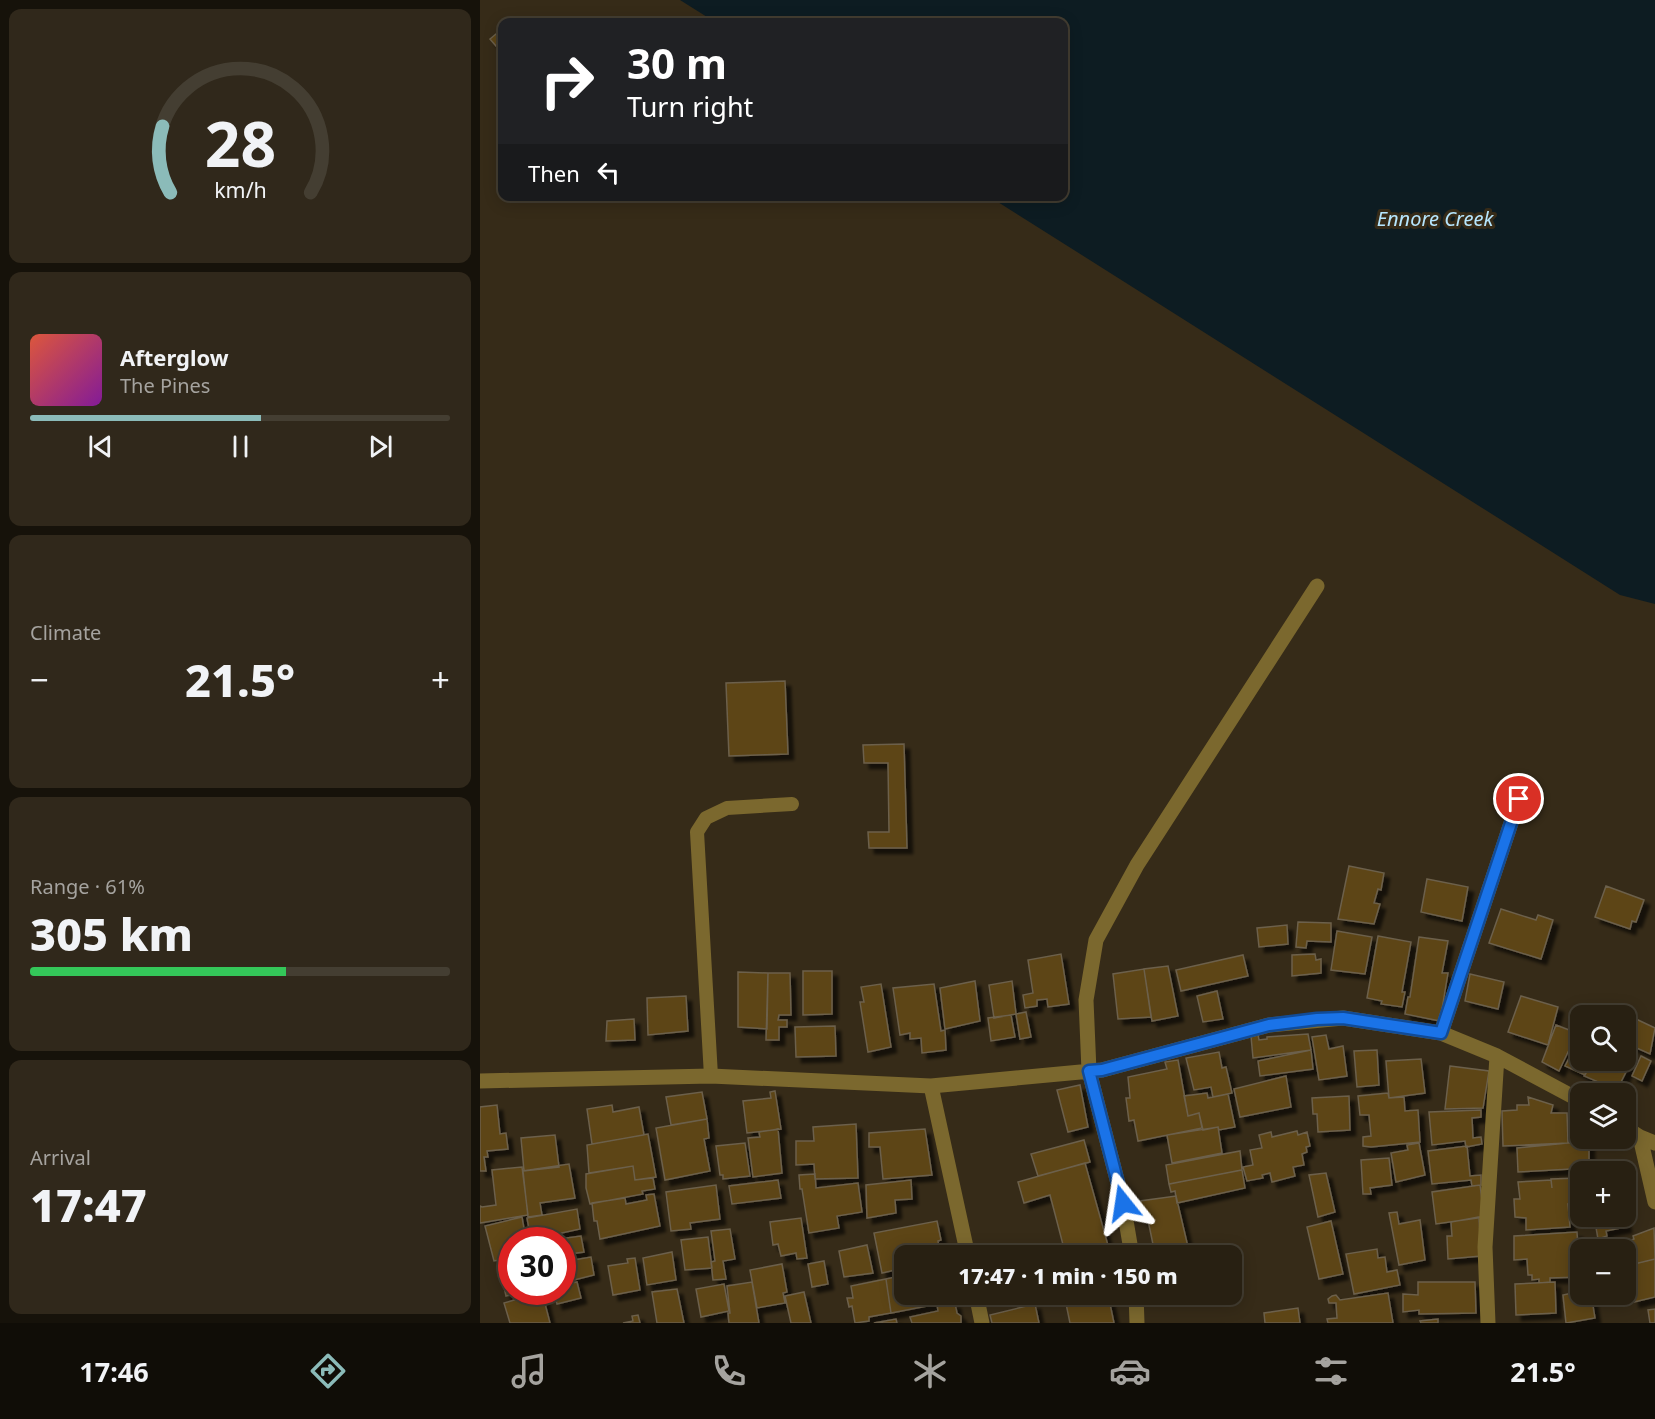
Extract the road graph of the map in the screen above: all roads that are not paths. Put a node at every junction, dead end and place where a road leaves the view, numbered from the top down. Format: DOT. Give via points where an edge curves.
graph roads {
  1 [pos="1317,586"];
  2 [pos="1519,799"];
  3 [pos="792,804"];
  4 [pos="1441,1033"];
  5 [pos="1497,1056"];
  6 [pos="1089,1071"];
  7 [pos="711,1076"];
  8 [pos="480,1082"];
  9 [pos="931,1086"];
  10 [pos="1570,1095"];
  11 [pos="1648,1140"];
  12 [pos="1655,1202"];
  13 [pos="966,1245"];
  14 [pos="1130,1245"];
  15 [pos="978,1305"];
  16 [pos="1136,1305"];
  17 [pos="982,1323"];
  18 [pos="1137,1323"];
  19 [pos="1488,1323"];
  1 -- 6 [label="street" via="1137,865 1096,940 1086,1000"];
  2 -- 4 [label="street"];
  3 -- 7 [label="lane" via="727,808 705,818 697,832"];
  4 -- 5 [label="street"];
  4 -- 6 [label="street" via="1343,1018 1317,1019 1269,1025"];
  5 -- 10 [label="street"];
  5 -- 19 [label="street" via="1485,1247"];
  6 -- 9 [label="street"];
  6 -- 14 [label="street"];
  7 -- 8 [label="street"];
  7 -- 9 [label="street"];
  9 -- 13 [label="street"];
  11 -- 12 [label="street"];
  15 -- 17 [label="street"];
  16 -- 18 [label="street"];
}
